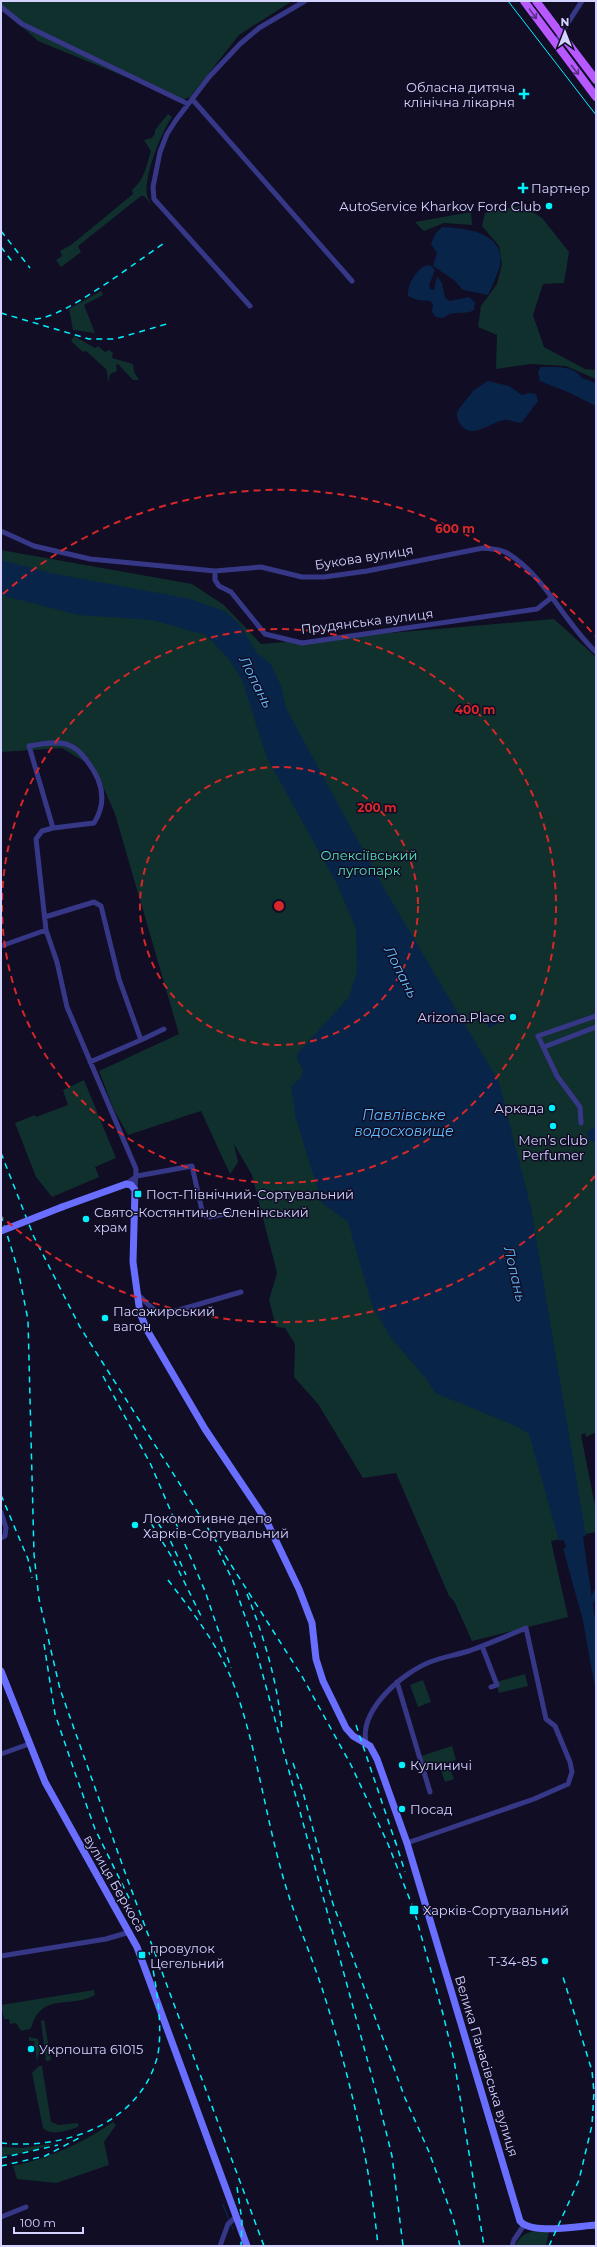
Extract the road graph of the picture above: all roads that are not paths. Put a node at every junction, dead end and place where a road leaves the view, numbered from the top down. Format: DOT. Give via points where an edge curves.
graph roads {
  1 [pos="305,1"];
  2 [pos="524,1"];
  3 [pos="536,1"];
  4 [pos="582,1"];
  5 [pos="1,7"];
  6 [pos="561,33"];
  7 [pos="555,43"];
  8 [pos="596,80"];
  9 [pos="596,97"];
  10 [pos="192,99"];
  11 [pos="188,104"];
  12 [pos="352,281"];
  13 [pos="250,306"];
  14 [pos="1,530"];
  15 [pos="215,571"];
  16 [pos="550,598"];
  17 [pos="596,652"];
  18 [pos="53,828"];
  19 [pos="45,917"];
  20 [pos="46,930"];
  21 [pos="1,946"];
  22 [pos="596,1016"];
  23 [pos="596,1027"];
  24 [pos="164,1030"];
  25 [pos="141,1040"];
  26 [pos="544,1047"];
  27 [pos="90,1062"];
  28 [pos="581,1123"];
  29 [pos="137,1176"];
  30 [pos="126,1184"];
  31 [pos="135,1190"];
  32 [pos="233,1212"];
  33 [pos="1,1231"];
  34 [pos="241,1292"];
  35 [pos="138,1295"];
  36 [pos="1,1512"];
  37 [pos="1,1538"];
  38 [pos="482,1646"];
  39 [pos="2,1674"];
  40 [pos="397,1682"];
  41 [pos="491,1688"];
  42 [pos="366,1743"];
  43 [pos="29,1744"];
  44 [pos="1,1754"];
  45 [pos="430,1792"];
  46 [pos="407,1843"];
  47 [pos="130,1932"];
  48 [pos="1,1956"];
  49 [pos="26,2207"];
  50 [pos="1,2216"];
  51 [pos="232,2221"];
  52 [pos="524,2225"];
  53 [pos="596,2225"];
  54 [pos="220,2246"];
  55 [pos="247,2246"];
  56 [pos="512,2246"];
  1 -- 10 [label="street" via="258,28 209,77"];
  2 -- 7 [label="main road, one-way"];
  3 -- 6 [label="main road"];
  4 -- 6 [label="street"];
  5 -- 11 [label="street" via="22,24"];
  6 -- 7 [label="street"];
  6 -- 8 [label="main road"];
  7 -- 9 [label="main road, one-way"];
  10 -- 11 [label="street"];
  10 -- 12 [label="street"];
  11 -- 13 [label="street" via="164,140 155,175 154,199"];
  14 -- 15 [label="street, Букова вулиця" via="34,546 84,558"];
  15 -- 16 [label="street, Букова вулиця" via="261,567 290,575 324,577 483,548 506,553 533,575"];
  15 -- 16 [label="street, Прудянська вулиця" via="215,580 219,586 231,592 265,634 302,643 537,609"];
  16 -- 17 [label="street, Букова вулиця"];
  18 -- 18 [label="street, Велика Панасівська вулиця" via="94,823 100,814 103,790 94,769 78,750 58,742 29,746"];
  18 -- 19 [label="street, Велика Панасівська вулиця" via="42,831 36,839"];
  19 -- 20 [label="street, Велика Панасівська вулиця"];
  19 -- 25 [label="street" via="94,902 101,906 119,979"];
  20 -- 21 [label="street"];
  20 -- 27 [label="street, Велика Панасівська вулиця" via="68,1007"];
  22 -- 26 [label="street" via="538,1036"];
  23 -- 26 [label="street"];
  24 -- 25 [label="street"];
  25 -- 27 [label="street"];
  26 -- 28 [label="street" via="557,1076 580,1107"];
  27 -- 29 [label="street, Велика Панасівська вулиця" via="127,1146"];
  29 -- 30 [label="street"];
  29 -- 31 [label="street, Велика Панасівська вулиця"];
  29 -- 32 [label="street" via="192,1166 203,1215 210,1217"];
  30 -- 31 [label="street"];
  30 -- 33 [label="street, bridge"];
  31 -- 35 [label="street, Велика Панасівська вулиця" via="133,1262"];
  34 -- 35 [label="street" via="162,1313 154,1311"];
  35 -- 42 [label="street, Велика Панасівська вулиця" via="140,1312 147,1330 205,1429 266,1520 312,1623 320,1674 342,1721 353,1736"];
  36 -- 37 [label="street" via="6,1528 6,1534"];
  38 -- 40 [label="street" via="430,1662"];
  38 -- 41 [label="street" via="497,1686"];
  38 -- 46 [label="street" via="526,1628 546,1719 555,1726 570,1762 571,1776 568,1784 534,1799"];
  39 -- 43 [label="street, вулиця Беркоса"];
  40 -- 42 [label="street" via="370,1714 365,1726"];
  40 -- 45 [label="street"];
  42 -- 46 [label="street, Велика Панасівська вулиця" via="377,1759"];
  43 -- 44 [label="street"];
  43 -- 47 [label="street, вулиця Беркоса" via="45,1782"];
  46 -- 52 [label="street, Велика Панасівська вулиця" via="517,2212"];
  47 -- 48 [label="street" via="106,1939"];
  47 -- 51 [label="street, вулиця Беркоса"];
  49 -- 50 [label="street"];
  51 -- 54 [label="street"];
  51 -- 55 [label="street, вулиця Беркоса"];
  52 -- 53 [label="street" via="534,2229"];
  52 -- 56 [label="street"];
}
